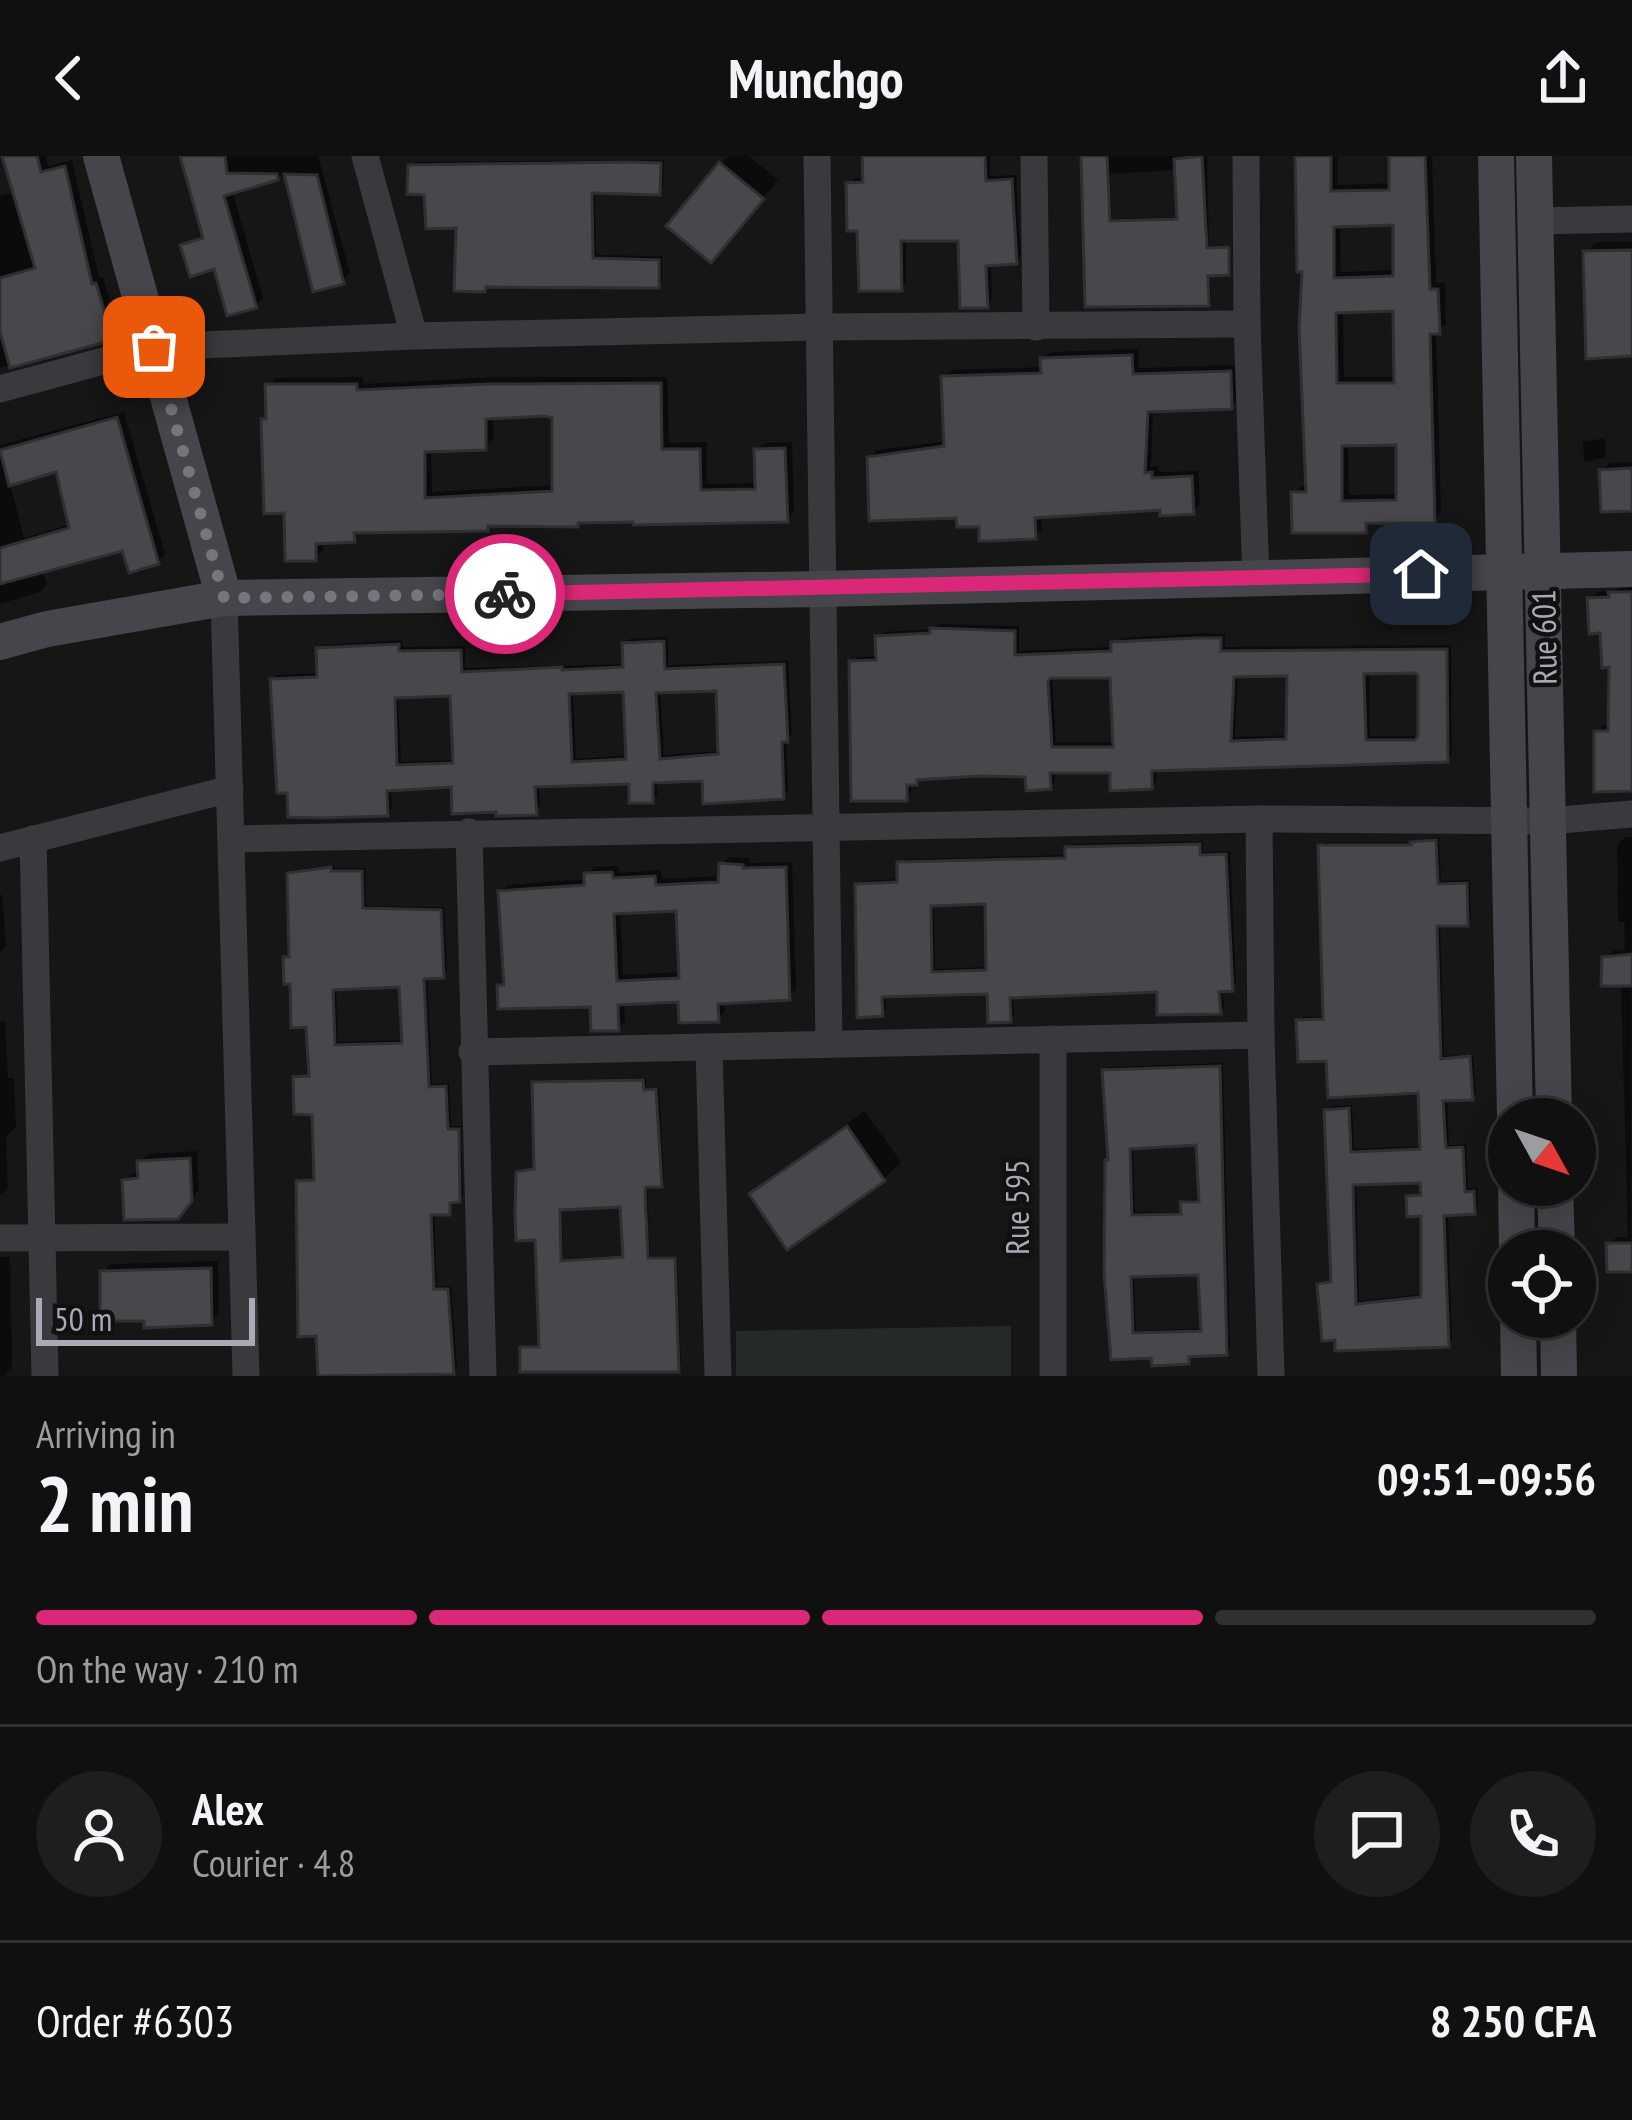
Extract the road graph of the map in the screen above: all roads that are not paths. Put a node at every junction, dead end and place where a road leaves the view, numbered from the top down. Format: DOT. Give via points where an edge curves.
graph roads {
  1 [pos="101,156"];
  2 [pos="364,156"];
  3 [pos="817,156"];
  4 [pos="1034,156"];
  5 [pos="1246,156"];
  6 [pos="1496,156"];
  7 [pos="1534,156"];
  8 [pos="1632,219"];
  9 [pos="1535,221"];
  10 [pos="1246,324"];
  11 [pos="819,326"];
  12 [pos="1036,327"];
  13 [pos="414,336"];
  14 [pos="154,347"];
  15 [pos="0,389"];
  16 [pos="1632,569"];
  17 [pos="1543,571"];
  18 [pos="1504,573"];
  19 [pos="1256,579"];
  20 [pos="823,589"];
  21 [pos="224,598"];
  22 [pos="0,641"];
  23 [pos="230,789"];
  24 [pos="1632,814"];
  25 [pos="1259,819"];
  26 [pos="1509,820"];
  27 [pos="1548,821"];
  28 [pos="826,826"];
  29 [pos="470,832"];
  30 [pos="33,839"];
  31 [pos="231,839"];
  32 [pos="0,848"];
  33 [pos="1261,1035"];
  34 [pos="1053,1039"];
  35 [pos="829,1044"];
  36 [pos="709,1047"];
  37 [pos="472,1052"];
  38 [pos="1515,1098"];
  39 [pos="1554,1098"];
  40 [pos="242,1237"];
  41 [pos="0,1238"];
  42 [pos="43,1238"];
  43 [pos="1519,1338"];
  44 [pos="1558,1338"];
  45 [pos="45,1376"];
  46 [pos="246,1376"];
  47 [pos="483,1376"];
  48 [pos="718,1376"];
  49 [pos="1053,1376"];
  50 [pos="1271,1376"];
  51 [pos="1520,1376"];
  52 [pos="1559,1376"];
  1 -- 14 [label="street"];
  2 -- 13 [label="street"];
  3 -- 11 [label="street"];
  4 -- 12 [label="street"];
  5 -- 10 [label="street"];
  6 -- 18 [label="street, Rue 601"];
  7 -- 9 [label="street, Rue 601"];
  8 -- 9 [label="street"];
  9 -- 17 [label="street, Rue 601"];
  10 -- 12 [label="street"];
  10 -- 19 [label="street"];
  11 -- 12 [label="street"];
  11 -- 13 [label="street"];
  11 -- 20 [label="street"];
  13 -- 14 [label="street"];
  14 -- 15 [label="street"];
  14 -- 21 [label="street"];
  16 -- 17 [label="street"];
  17 -- 18 [label="street"];
  17 -- 27 [label="street, Rue 601"];
  18 -- 19 [label="street"];
  18 -- 26 [label="street, Rue 601"];
  19 -- 20 [label="street"];
  20 -- 21 [label="street"];
  20 -- 28 [label="street"];
  21 -- 22 [label="street"];
  21 -- 23 [label="street"];
  23 -- 30 [label="street"];
  23 -- 31 [label="street"];
  24 -- 27 [label="street"];
  25 -- 26 [label="street"];
  25 -- 28 [label="street"];
  25 -- 33 [label="street"];
  26 -- 27 [label="street"];
  26 -- 38 [label="street, Rue 601"];
  27 -- 39 [label="street, Rue 601"];
  28 -- 29 [label="street"];
  28 -- 35 [label="street"];
  29 -- 31 [label="street"];
  29 -- 37 [label="street"];
  30 -- 32 [label="street"];
  30 -- 42 [label="street"];
  31 -- 40 [label="street"];
  33 -- 34 [label="street"];
  33 -- 50 [label="street"];
  34 -- 35 [label="street"];
  34 -- 49 [label="street, Rue 595"];
  35 -- 36 [label="street"];
  36 -- 37 [label="street"];
  36 -- 48 [label="street"];
  37 -- 47 [label="street"];
  40 -- 42 [label="street"];
  40 -- 46 [label="street"];
  41 -- 42 [label="street"];
  42 -- 45 [label="street"];
  43 -- 51 [label="street"];
  44 -- 52 [label="street"];
}
